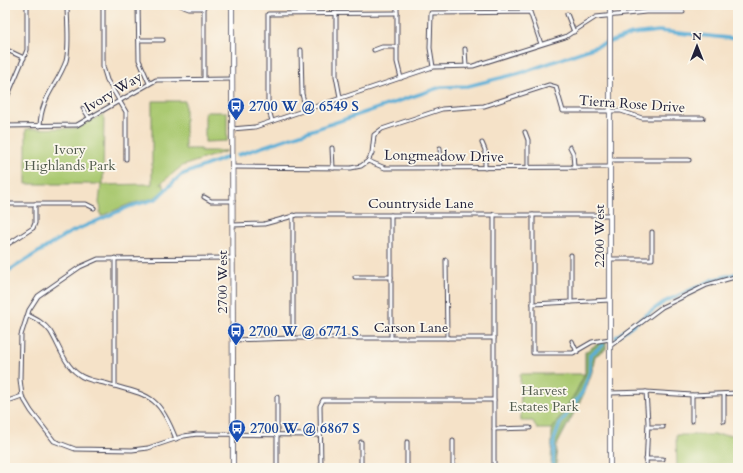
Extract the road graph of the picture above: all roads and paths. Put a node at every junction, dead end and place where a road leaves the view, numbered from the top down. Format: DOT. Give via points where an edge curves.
graph roads {
  1 [pos="27,5"];
  2 [pos="67,5"];
  3 [pos="103,5"];
  4 [pos="138,5"];
  5 [pos="180,5"];
  6 [pos="232,5"];
  7 [pos="397,5"];
  8 [pos="499,5"];
  9 [pos="610,5"];
  10 [pos="204,6"];
  11 [pos="499,12"];
  12 [pos="683,12"];
  13 [pos="336,13"];
  14 [pos="397,13"];
  15 [pos="567,14"];
  16 [pos="610,16"];
  17 [pos="574,32"];
  18 [pos="138,40"];
  19 [pos="163,40"];
  20 [pos="540,44"];
  21 [pos="397,47"];
  22 [pos="5,49"];
  23 [pos="465,49"];
  24 [pos="301,50"];
  25 [pos="374,50"];
  26 [pos="24,58"];
  27 [pos="466,66"];
  28 [pos="433,67"];
  29 [pos="401,78"];
  30 [pos="204,79"];
  31 [pos="232,79"];
  32 [pos="149,82"];
  33 [pos="6,96"];
  34 [pos="340,97"];
  35 [pos="119,101"];
  36 [pos="5,102"];
  37 [pos="83,108"];
  38 [pos="306,109"];
  39 [pos="610,111"];
  40 [pos="703,118"];
  41 [pos="90,119"];
  42 [pos="272,121"];
  43 [pos="5,126"];
  44 [pos="40,126"];
  45 [pos="232,129"];
  46 [pos="525,132"];
  47 [pos="482,143"];
  48 [pos="570,147"];
  49 [pos="332,148"];
  50 [pos="440,148"];
  51 [pos="126,159"];
  52 [pos="610,160"];
  53 [pos="689,160"];
  54 [pos="368,161"];
  55 [pos="233,167"];
  56 [pos="528,167"];
  57 [pos="574,167"];
  58 [pos="610,167"];
  59 [pos="333,168"];
  60 [pos="441,168"];
  61 [pos="485,168"];
  62 [pos="204,197"];
  63 [pos="233,201"];
  64 [pos="5,204"];
  65 [pos="35,204"];
  66 [pos="94,208"];
  67 [pos="494,214"];
  68 [pos="293,215"];
  69 [pos="391,215"];
  70 [pos="533,215"];
  71 [pos="610,215"];
  72 [pos="233,225"];
  73 [pos="652,232"];
  74 [pos="5,246"];
  75 [pos="571,255"];
  76 [pos="115,258"];
  77 [pos="233,258"];
  78 [pos="610,259"];
  79 [pos="446,260"];
  80 [pos="738,276"];
  81 [pos="355,277"];
  82 [pos="391,277"];
  83 [pos="610,300"];
  84 [pos="571,302"];
  85 [pos="533,304"];
  86 [pos="28,314"];
  87 [pos="293,338"];
  88 [pos="391,338"];
  89 [pos="446,338"];
  90 [pos="494,338"];
  91 [pos="610,339"];
  92 [pos="233,340"];
  93 [pos="572,341"];
  94 [pos="610,346"];
  95 [pos="577,352"];
  96 [pos="115,386"];
  97 [pos="646,392"];
  98 [pos="738,393"];
  99 [pos="610,394"];
  100 [pos="724,394"];
  101 [pos="692,395"];
  102 [pos="22,396"];
  103 [pos="277,397"];
  104 [pos="494,400"];
  105 [pos="5,402"];
  106 [pos="692,421"];
  107 [pos="724,421"];
  108 [pos="648,427"];
  109 [pos="663,427"];
  110 [pos="494,428"];
  111 [pos="530,428"];
  112 [pos="233,435"];
  113 [pos="277,435"];
  114 [pos="320,435"];
  115 [pos="176,439"];
  116 [pos="453,441"];
  117 [pos="361,442"];
  118 [pos="407,442"];
  119 [pos="646,459"];
  120 [pos="663,459"];
  121 [pos="233,468"];
  122 [pos="277,468"];
  123 [pos="321,468"];
  124 [pos="361,468"];
  125 [pos="407,468"];
  126 [pos="453,468"];
  127 [pos="494,468"];
  128 [pos="610,468"];
  129 [pos="646,468"];
  1 -- 26 [label="street" via="27,50"];
  2 -- 44 [label="street" via="66,58 43,104"];
  3 -- 35 [label="street" via="104,74"];
  4 -- 18 [label="street"];
  5 -- 10 [label="street" via="188,8"];
  6 -- 31 [label="street, 2700 West"];
  7 -- 14 [label="street"];
  8 -- 11 [label="street"];
  9 -- 16 [label="street, 2200 West"];
  10 -- 30 [label="street"];
  11 -- 20 [label="street" via="530,12"];
  11 -- 28 [label="street" via="431,13 430,53"];
  12 -- 16 [label="street" via="646,12"];
  13 -- 14 [label="street"];
  13 -- 34 [label="street" via="336,76"];
  13 -- 42 [label="street" via="268,14 268,106"];
  14 -- 21 [label="street"];
  15 -- 17 [label="street"];
  16 -- 17 [label="street" via="592,19"];
  16 -- 39 [label="street, 2200 West"];
  17 -- 20 [label="street"];
  18 -- 19 [label="street"];
  18 -- 32 [label="street" via="139,60"];
  20 -- 27 [label="street"];
  21 -- 25 [label="street"];
  21 -- 29 [label="street"];
  22 -- 26 [label="street"];
  23 -- 27 [label="street"];
  24 -- 38 [label="street" via="302,94"];
  26 -- 33 [label="street"];
  27 -- 28 [label="street"];
  28 -- 29 [label="street"];
  29 -- 34 [label="street"];
  30 -- 31 [label="street, Ivory Way"];
  30 -- 32 [label="street, Ivory Way" via="164,79"];
  31 -- 45 [label="street, 2700 West"];
  32 -- 35 [label="street, Ivory Way"];
  33 -- 36 [label="street"];
  34 -- 38 [label="street"];
  35 -- 41 [label="street, Ivory Way"];
  35 -- 51 [label="street" via="126,115"];
  37 -- 41 [label="street"];
  38 -- 42 [label="street"];
  39 -- 40 [label="street, Tierra Rose Drive" via="625,112 642,118"];
  39 -- 52 [label="street, 2200 West"];
  39 -- 54 [label="street, Tierra Rose Drive" via="563,110 556,88 549,85 484,106 442,109 382,129 374,135 372,153"];
  41 -- 44 [label="street, Ivory Way" via="72,126"];
  42 -- 45 [label="street" via="248,129"];
  43 -- 44 [label="street, Ivory Way"];
  45 -- 55 [label="street, 2700 West"];
  46 -- 56 [label="street" via="528,140"];
  47 -- 61 [label="street" via="485,150"];
  48 -- 57 [label="street"];
  49 -- 59 [label="street"];
  50 -- 60 [label="street"];
  52 -- 53 [label="street"];
  52 -- 58 [label="street, 2200 West"];
  54 -- 59 [label="street, Longmeadow Drive" via="356,167"];
  54 -- 60 [label="street, Longmeadow Drive" via="384,168"];
  55 -- 59 [label="street, Longmeadow Drive"];
  55 -- 63 [label="street, 2700 West"];
  56 -- 57 [label="street, Longmeadow Drive"];
  56 -- 61 [label="street, Longmeadow Drive"];
  57 -- 58 [label="street, Longmeadow Drive"];
  58 -- 71 [label="street, 2200 West"];
  60 -- 61 [label="street, Longmeadow Drive"];
  62 -- 63 [label="street" via="211,201"];
  63 -- 72 [label="street, 2700 West"];
  64 -- 65 [label="street"];
  65 -- 66 [label="street" via="86,204"];
  65 -- 74 [label="street" via="35,225"];
  67 -- 69 [label="street, Countryside Lane"];
  67 -- 70 [label="street, Countryside Lane"];
  67 -- 90 [label="street"];
  68 -- 69 [label="street, Countryside Lane"];
  68 -- 72 [label="street, Countryside Lane" via="264,224"];
  68 -- 87 [label="street"];
  69 -- 82 [label="street"];
  70 -- 71 [label="street, Countryside Lane"];
  70 -- 85 [label="street"];
  71 -- 78 [label="street, 2200 West"];
  72 -- 77 [label="street, 2700 West"];
  73 -- 78 [label="street" via="652,259"];
  75 -- 84 [label="street"];
  76 -- 77 [label="street"];
  76 -- 86 [label="street" via="91,261 42,293 33,302"];
  76 -- 96 [label="street"];
  77 -- 92 [label="street, 2700 West"];
  78 -- 83 [label="street, 2200 West"];
  79 -- 89 [label="street"];
  80 -- 94 [label="street" via="707,286 662,307"];
  81 -- 82 [label="street"];
  82 -- 88 [label="street"];
  83 -- 84 [label="street"];
  83 -- 91 [label="street, 2200 West"];
  84 -- 85 [label="street"];
  85 -- 95 [label="street" via="533,352"];
  86 -- 96 [label="street" via="49,330 68,363 78,374"];
  86 -- 102 [label="street" via="20,342"];
  87 -- 88 [label="street, Carson Lane"];
  87 -- 92 [label="street, Carson Lane"];
  88 -- 89 [label="street, Carson Lane"];
  89 -- 90 [label="street, Carson Lane"];
  90 -- 104 [label="street"];
  91 -- 94 [label="street, 2200 West"];
  91 -- 95 [label="street" via="592,342"];
  92 -- 112 [label="street, 2700 West"];
  93 -- 95 [label="street"];
  94 -- 99 [label="street, 2200 West"];
  96 -- 115 [label="street" via="153,400 165,414"];
  97 -- 99 [label="street"];
  97 -- 101 [label="street"];
  97 -- 108 [label="street"];
  98 -- 100 [label="street"];
  99 -- 128 [label="street, 2200 West"];
  100 -- 101 [label="street"];
  100 -- 107 [label="street"];
  101 -- 106 [label="street"];
  102 -- 105 [label="street"];
  102 -- 115 [label="street" via="50,437 64,446 80,450 140,449"];
  103 -- 113 [label="street"];
  104 -- 110 [label="street"];
  104 -- 114 [label="street" via="322,400"];
  108 -- 109 [label="street"];
  108 -- 119 [label="street"];
  110 -- 111 [label="street"];
  110 -- 127 [label="street"];
  112 -- 113 [label="street"];
  112 -- 115 [label="street" via="196,434"];
  112 -- 121 [label="street, 2700 West"];
  113 -- 114 [label="street"];
  113 -- 122 [label="street"];
  114 -- 123 [label="street"];
  116 -- 126 [label="street"];
  117 -- 124 [label="street"];
  118 -- 125 [label="street"];
  119 -- 120 [label="street"];
  119 -- 129 [label="street"];
}
